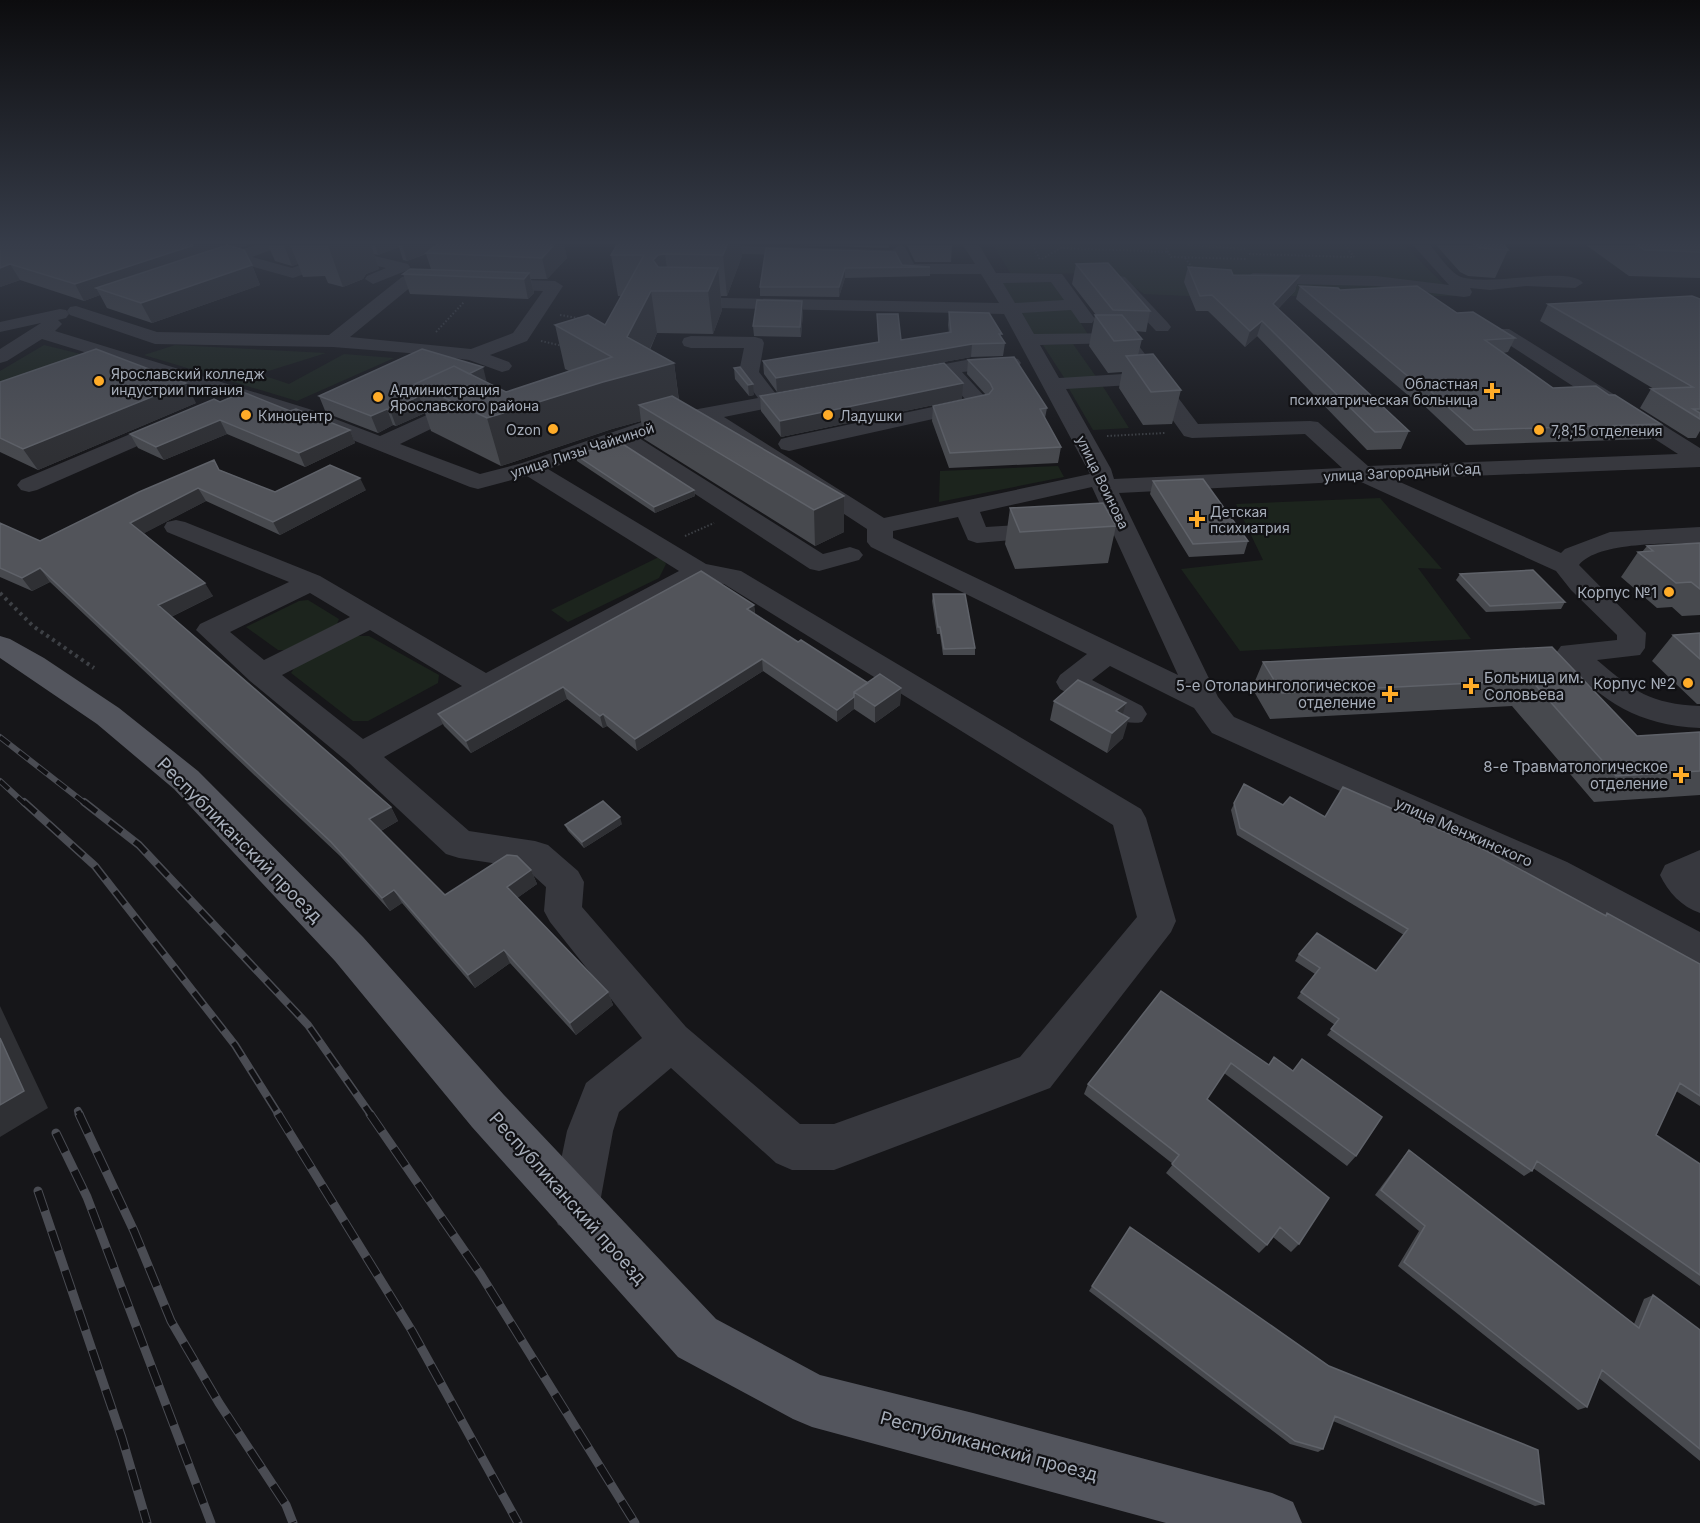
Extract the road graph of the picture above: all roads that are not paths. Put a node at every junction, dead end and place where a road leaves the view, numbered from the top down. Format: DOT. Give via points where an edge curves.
graph roads {
  1 [pos="52,316"];
  2 [pos="67,316"];
  3 [pos="91,316"];
  4 [pos="364,316"];
  5 [pos="533,316"];
  6 [pos="1015,316"];
  7 [pos="1083,316"];
  8 [pos="1152,316"];
  9 [pos="335,319"];
  10 [pos="224,321"];
  11 [pos="0,327"];
  12 [pos="1162,327"];
  13 [pos="39,332"];
  14 [pos="1503,333"];
  15 [pos="196,338"];
  16 [pos="1098,339"];
  17 [pos="310,340"];
  18 [pos="1028,340"];
  19 [pos="333,341"];
  20 [pos="691,342"];
  21 [pos="0,343"];
  22 [pos="421,348"];
  23 [pos="0,355"];
  24 [pos="473,355"];
  25 [pos="1040,362"];
  26 [pos="405,365"];
  27 [pos="502,366"];
  28 [pos="948,369"];
  29 [pos="1152,378"];
  30 [pos="885,380"];
  31 [pos="1053,384"];
  32 [pos="217,387"];
  33 [pos="828,391"];
  34 [pos="240,394"];
  35 [pos="474,400"];
  36 [pos="328,401"];
  37 [pos="771,401"];
  38 [pos="895,402"];
  39 [pos="200,405"];
  40 [pos="302,413"];
  41 [pos="704,413"];
  42 [pos="911,418"];
  43 [pos="621,436"];
  44 [pos="789,444"];
  45 [pos="379,445"];
  46 [pos="1700,459"];
  47 [pos="530,468"];
  48 [pos="1363,474"];
  49 [pos="1104,483"];
  50 [pos="29,485"];
  51 [pos="966,506"];
  52 [pos="880,526"];
  53 [pos="176,527"];
  54 [pos="1103,528"];
  55 [pos="1700,535"];
  56 [pos="850,555"];
  57 [pos="676,557"];
  58 [pos="1565,565"];
  59 [pos="311,582"];
  60 [pos="371,618"];
  61 [pos="0,645"];
  62 [pos="1108,652"];
  63 [pos="261,674"];
  64 [pos="485,686"];
  65 [pos="1214,713"];
  66 [pos="1131,714"];
  67 [pos="1700,717"];
  68 [pos="361,755"];
  69 [pos="1700,865"];
  70 [pos="1700,898"];
  71 [pos="1700,951"];
  72 [pos="671,1041"];
  73 [pos="575,1208"];
  74 [pos="1272,1523"];
  1 -- 11 [label="street"];
  2 -- 13 [label="street"];
  3 -- 15 [label="street" via="156,338"];
  4 -- 19 [label="street"];
  5 -- 24 [label="street" via="520,337"];
  6 -- 18 [label="street, улица Воинова"];
  7 -- 16 [label="street"];
  8 -- 12 [label="street"];
  9 -- 17 [label="street"];
  10 -- 15 [label="street"];
  13 -- 23 [label="street"];
  13 -- 32 [label="street"];
  14 -- 46 [label="street"];
  15 -- 17 [label="street"];
  16 -- 18 [label="street"];
  16 -- 29 [label="street" via="1122,338"];
  17 -- 19 [label="street"];
  18 -- 25 [label="street, улица Воинова"];
  19 -- 22 [label="street"];
  20 -- 37 [label="street" via="755,343 749,372"];
  21 -- 23 [label="street" via="4,345"];
  22 -- 24 [label="street"];
  22 -- 26 [label="street"];
  24 -- 27 [label="street"];
  25 -- 28 [label="street"];
  25 -- 31 [label="street, улица Воинова"];
  28 -- 30 [label="street"];
  28 -- 42 [label="street" via="980,403"];
  29 -- 31 [label="street"];
  29 -- 48 [label="street" via="1192,432 1310,427"];
  31 -- 49 [label="street, улица Воинова"];
  32 -- 34 [label="street"];
  32 -- 39 [label="street"];
  33 -- 37 [label="street, улица Лизы Чайкиной"];
  34 -- 39 [label="street"];
  34 -- 40 [label="street"];
  35 -- 45 [label="street"];
  36 -- 40 [label="street"];
  37 -- 41 [label="street, улица Лизы Чайкиной"];
  38 -- 42 [label="street"];
  39 -- 50 [label="street"];
  40 -- 45 [label="street"];
  41 -- 43 [label="street, улица Лизы Чайкиной"];
  41 -- 52 [label="street"];
  42 -- 44 [label="street"];
  43 -- 47 [label="street, улица Лизы Чайкиной"];
  43 -- 56 [label="street" via="819,563"];
  45 -- 47 [label="street, улица Лизы Чайкиной" via="478,483"];
  46 -- 48 [label="street, улица Загородный Сад"];
  47 -- 57 [label="street"];
  48 -- 49 [label="street, улица Загородный Сад"];
  48 -- 58 [label="street"];
  49 -- 51 [label="street, улица Загородный Сад"];
  49 -- 54 [label="street, улица Воинова"];
  51 -- 52 [label="street, улица Загородный Сад"];
  51 -- 54 [label="street" via="977,535"];
  52 -- 62 [label="street, улица Менжинского" via="880,542"];
  53 -- 59 [label="street"];
  54 -- 65 [label="street, улица Воинова"];
  55 -- 58 [label="street" via="1610,540 1574,554"];
  57 -- 64 [label="street"];
  57 -- 72 [label="street" via="732,578 1129,818 1157,921 1035,1073 834,1147 792,1147"];
  58 -- 67 [label="street" via="1632,633 1630,648 1559,653 1641,708 1674,717"];
  59 -- 60 [label="street"];
  59 -- 63 [label="street" via="210,630"];
  60 -- 63 [label="street"];
  60 -- 64 [label="street"];
  61 -- 73 [label="main road, Республиканский проезд" via="108,716 186,780 348,949"];
  62 -- 65 [label="street, улица Менжинского"];
  62 -- 66 [label="street" via="1071,682"];
  63 -- 68 [label="street"];
  64 -- 68 [label="street"];
  65 -- 71 [label="street, улица Менжинского" via="1554,872"];
  68 -- 72 [label="street" via="459,844 535,855 565,882 563,911"];
  69 -- 70 [label="street" via="1678,875"];
  72 -- 73 [label="street" via="602,1098 590,1131"];
  73 -- 74 [label="main road, Республиканский проезд" via="697,1338 812,1400"];
}
